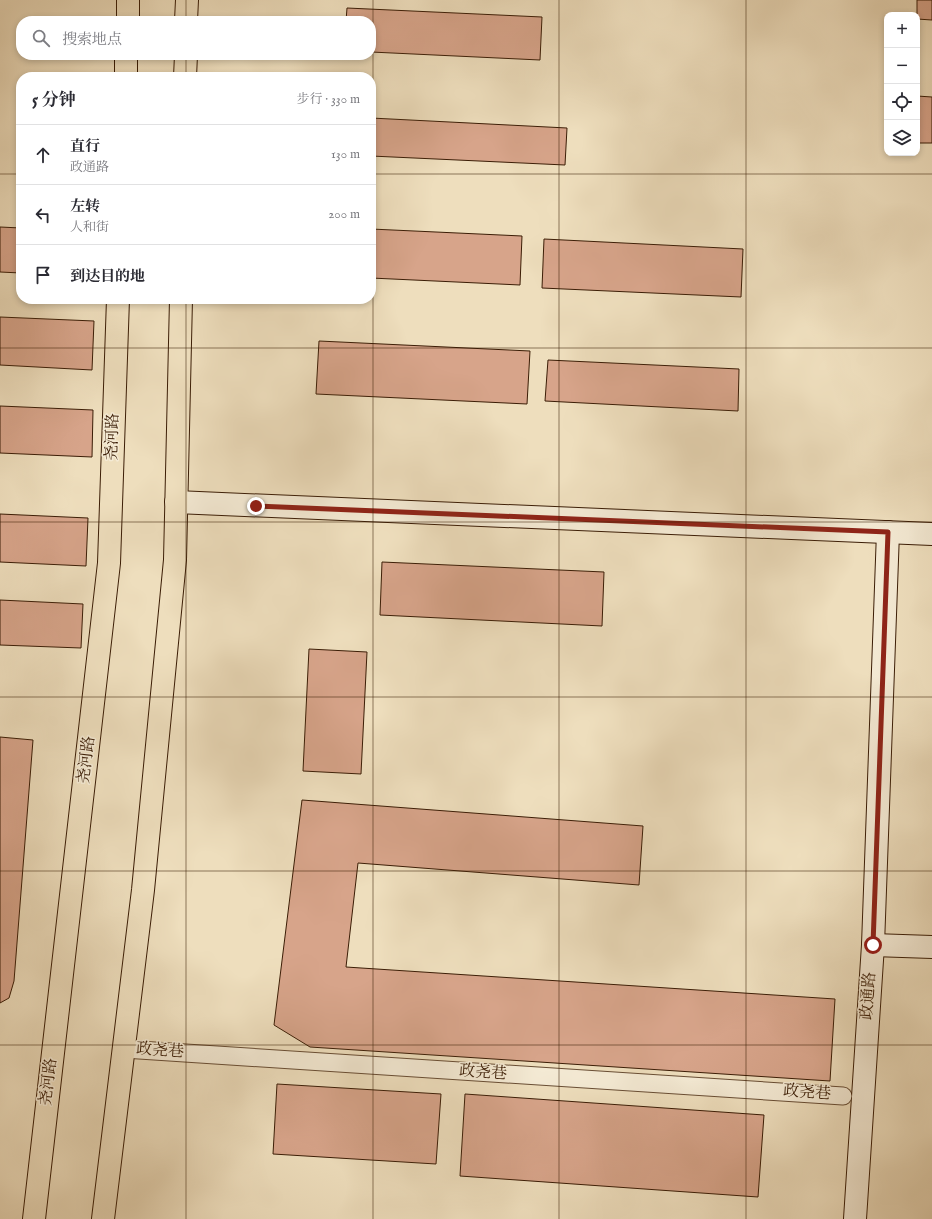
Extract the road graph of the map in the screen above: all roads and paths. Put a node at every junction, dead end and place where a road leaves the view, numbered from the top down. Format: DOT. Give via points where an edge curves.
graph roads {
  1 [pos="128,0"];
  2 [pos="187,0"];
  3 [pos="128,16"];
  4 [pos="186,16"];
  5 [pos="126,60"];
  6 [pos="186,60"];
  7 [pos="126,72"];
  8 [pos="185,72"];
  9 [pos="118,304"];
  10 [pos="181,304"];
  11 [pos="176,502"];
  12 [pos="888,532"];
  13 [pos="932,534"];
  14 [pos="873,945"];
  15 [pos="932,947"];
  16 [pos="124,1049"];
  17 [pos="843,1096"];
  18 [pos="34,1219"];
  19 [pos="103,1219"];
  20 [pos="855,1219"];
  1 -- 3 [label="main road"];
  2 -- 4 [label="main road"];
  5 -- 7 [label="main road"];
  6 -- 8 [label="main road"];
  9 -- 18 [label="main road, 尧河路" via="109,562"];
  10 -- 11 [label="main road"];
  11 -- 12 [label="street"];
  11 -- 16 [label="main road" via="175,560 143,890"];
  12 -- 13 [label="street"];
  12 -- 14 [label="street, 政通路"];
  14 -- 15 [label="street"];
  14 -- 20 [label="street, 政通路"];
  16 -- 17 [label="street, 政尧巷"];
  16 -- 19 [label="main road"];
}
